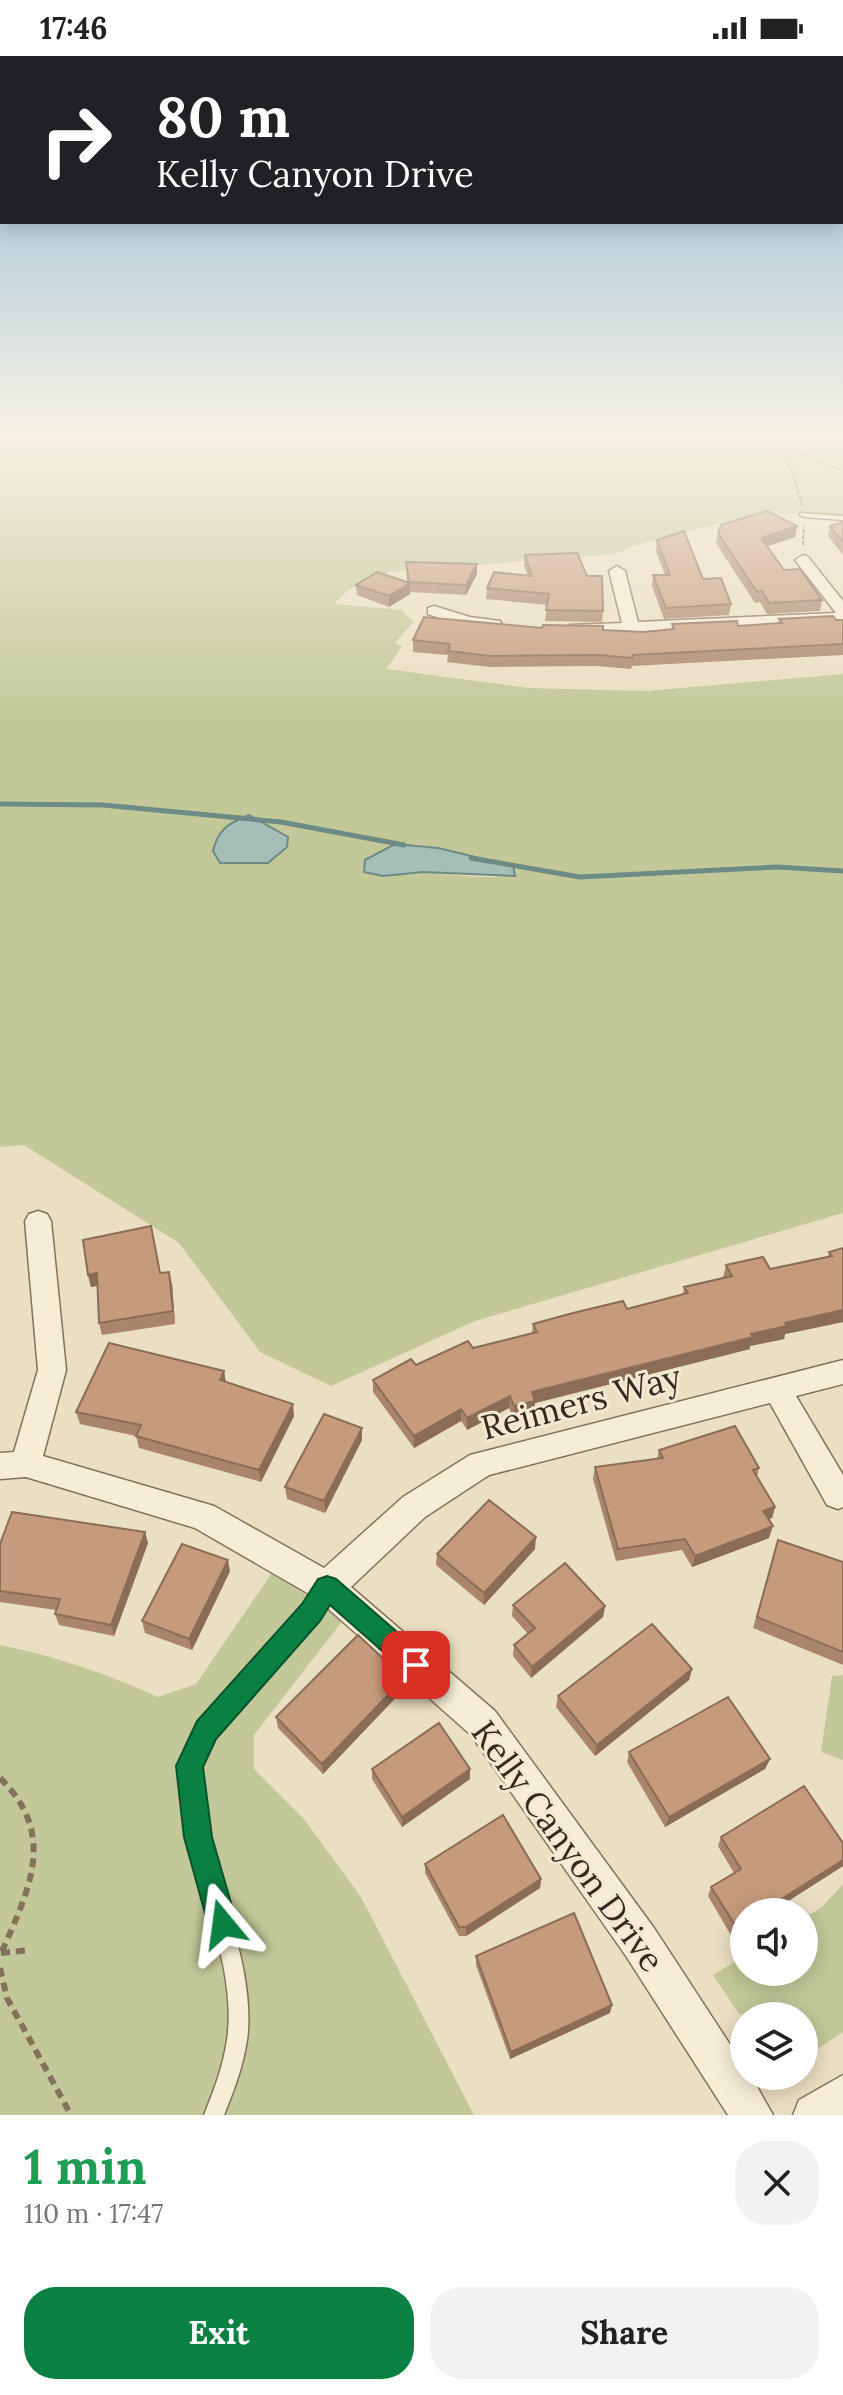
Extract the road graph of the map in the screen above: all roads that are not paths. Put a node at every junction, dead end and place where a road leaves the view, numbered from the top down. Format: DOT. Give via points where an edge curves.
graph roads {
  1 [pos="803,560"];
  2 [pos="617,571"];
  3 [pos="434,611"];
  4 [pos="843,615"];
  5 [pos="510,626"];
  6 [pos="553,629"];
  7 [pos="632,629"];
  8 [pos="38,1221"];
  9 [pos="843,1372"];
  10 [pos="778,1391"];
  11 [pos="13,1465"];
  12 [pos="838,1495"];
  13 [pos="327,1587"];
  14 [pos="843,2096"];
  15 [pos="214,2115"];
  16 [pos="752,2115"];
  17 [pos="814,2115"];
  1 -- 4 [label="street"];
  2 -- 7 [label="street"];
  3 -- 5 [label="street" via="468,622"];
  4 -- 7 [label="street"];
  6 -- 7 [label="street"];
  8 -- 11 [label="street" via="52,1370"];
  9 -- 10 [label="street, Reimers Way"];
  10 -- 12 [label="street"];
  10 -- 13 [label="street, Reimers Way" via="481,1464 414,1507"];
  11 -- 13 [label="street, Kelly Canyon Drive" via="203,1516"];
  13 -- 15 [label="lane" via="206,1730 190,1766 198,1837 239,1996 239,2036"];
  13 -- 16 [label="street, Kelly Canyon Drive" via="483,1723 640,1942"];
  14 -- 17 [label="street"];
}
